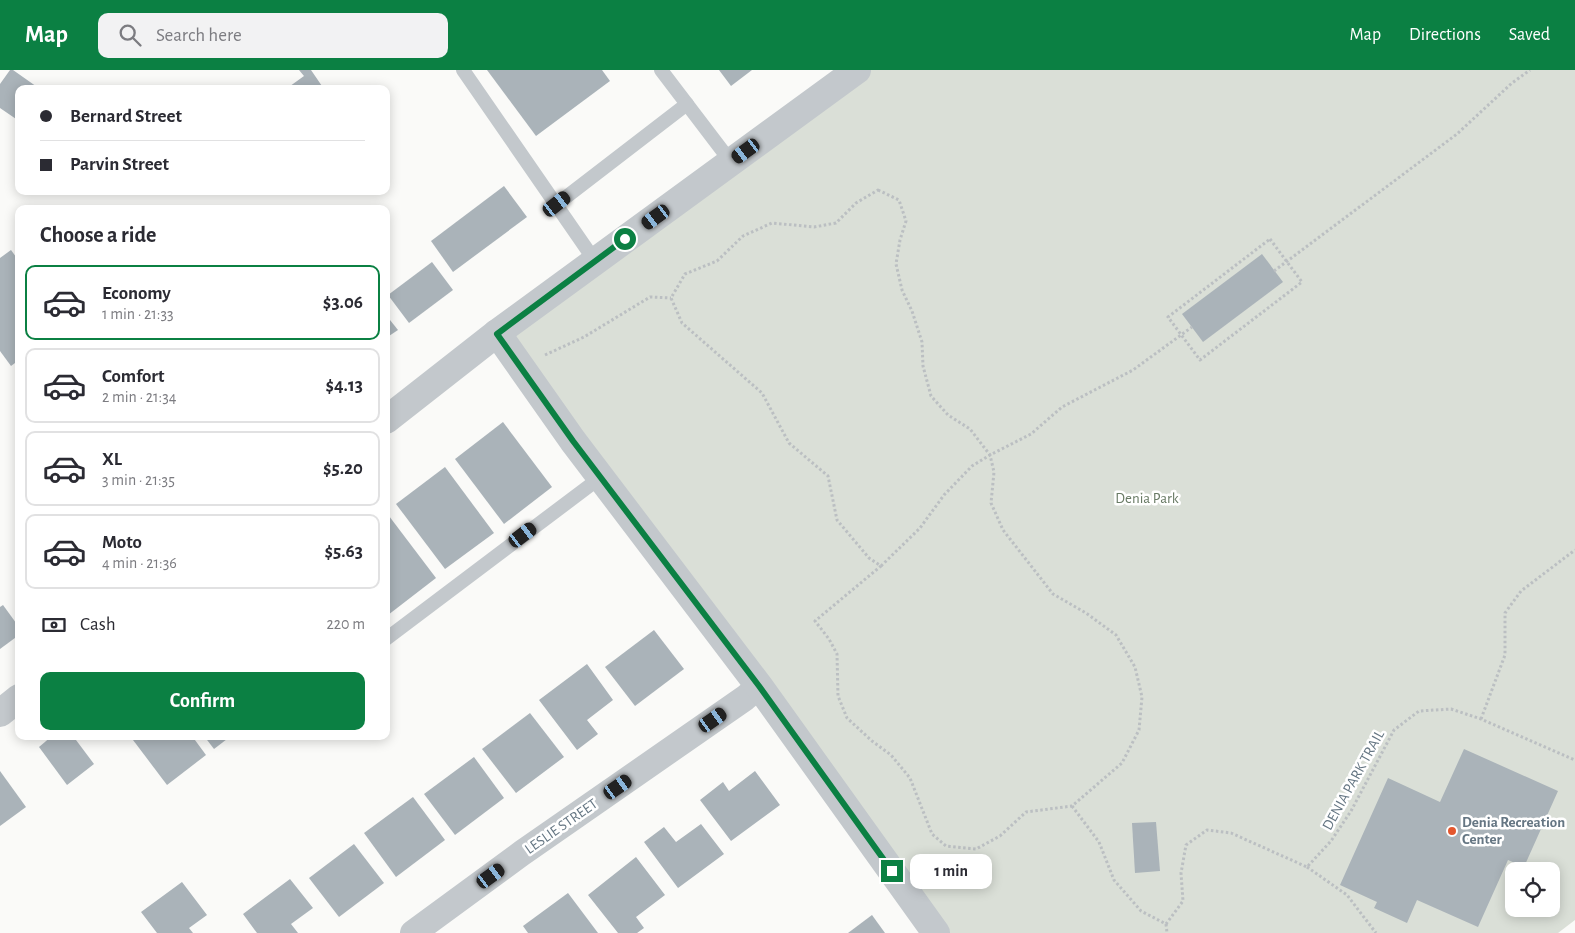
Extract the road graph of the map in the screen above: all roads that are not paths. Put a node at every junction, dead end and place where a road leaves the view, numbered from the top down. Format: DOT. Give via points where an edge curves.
graph roads {
  1 [pos="463,70"];
  2 [pos="661,70"];
  3 [pos="856,70"];
  4 [pos="686,104"];
  5 [pos="731,162"];
  6 [pos="557,204"];
  7 [pos="595,261"];
  8 [pos="497,334"];
  9 [pos="390,417"];
  10 [pos="601,477"];
  11 [pos="390,636"];
  12 [pos="759,686"];
  13 [pos="15,701"];
  14 [pos="0,712"];
  15 [pos="413,933"];
  16 [pos="936,933"];
  1 -- 6 [label="lane"];
  2 -- 4 [label="lane"];
  3 -- 5 [label="street"];
  4 -- 5 [label="lane"];
  4 -- 6 [label="lane"];
  5 -- 7 [label="street"];
  6 -- 7 [label="lane"];
  7 -- 8 [label="street"];
  8 -- 9 [label="street"];
  8 -- 10 [label="street"];
  10 -- 11 [label="lane"];
  10 -- 12 [label="street"];
  12 -- 15 [label="street, LESLIE STREET"];
  12 -- 16 [label="street"];
  13 -- 14 [label="street"];
}
